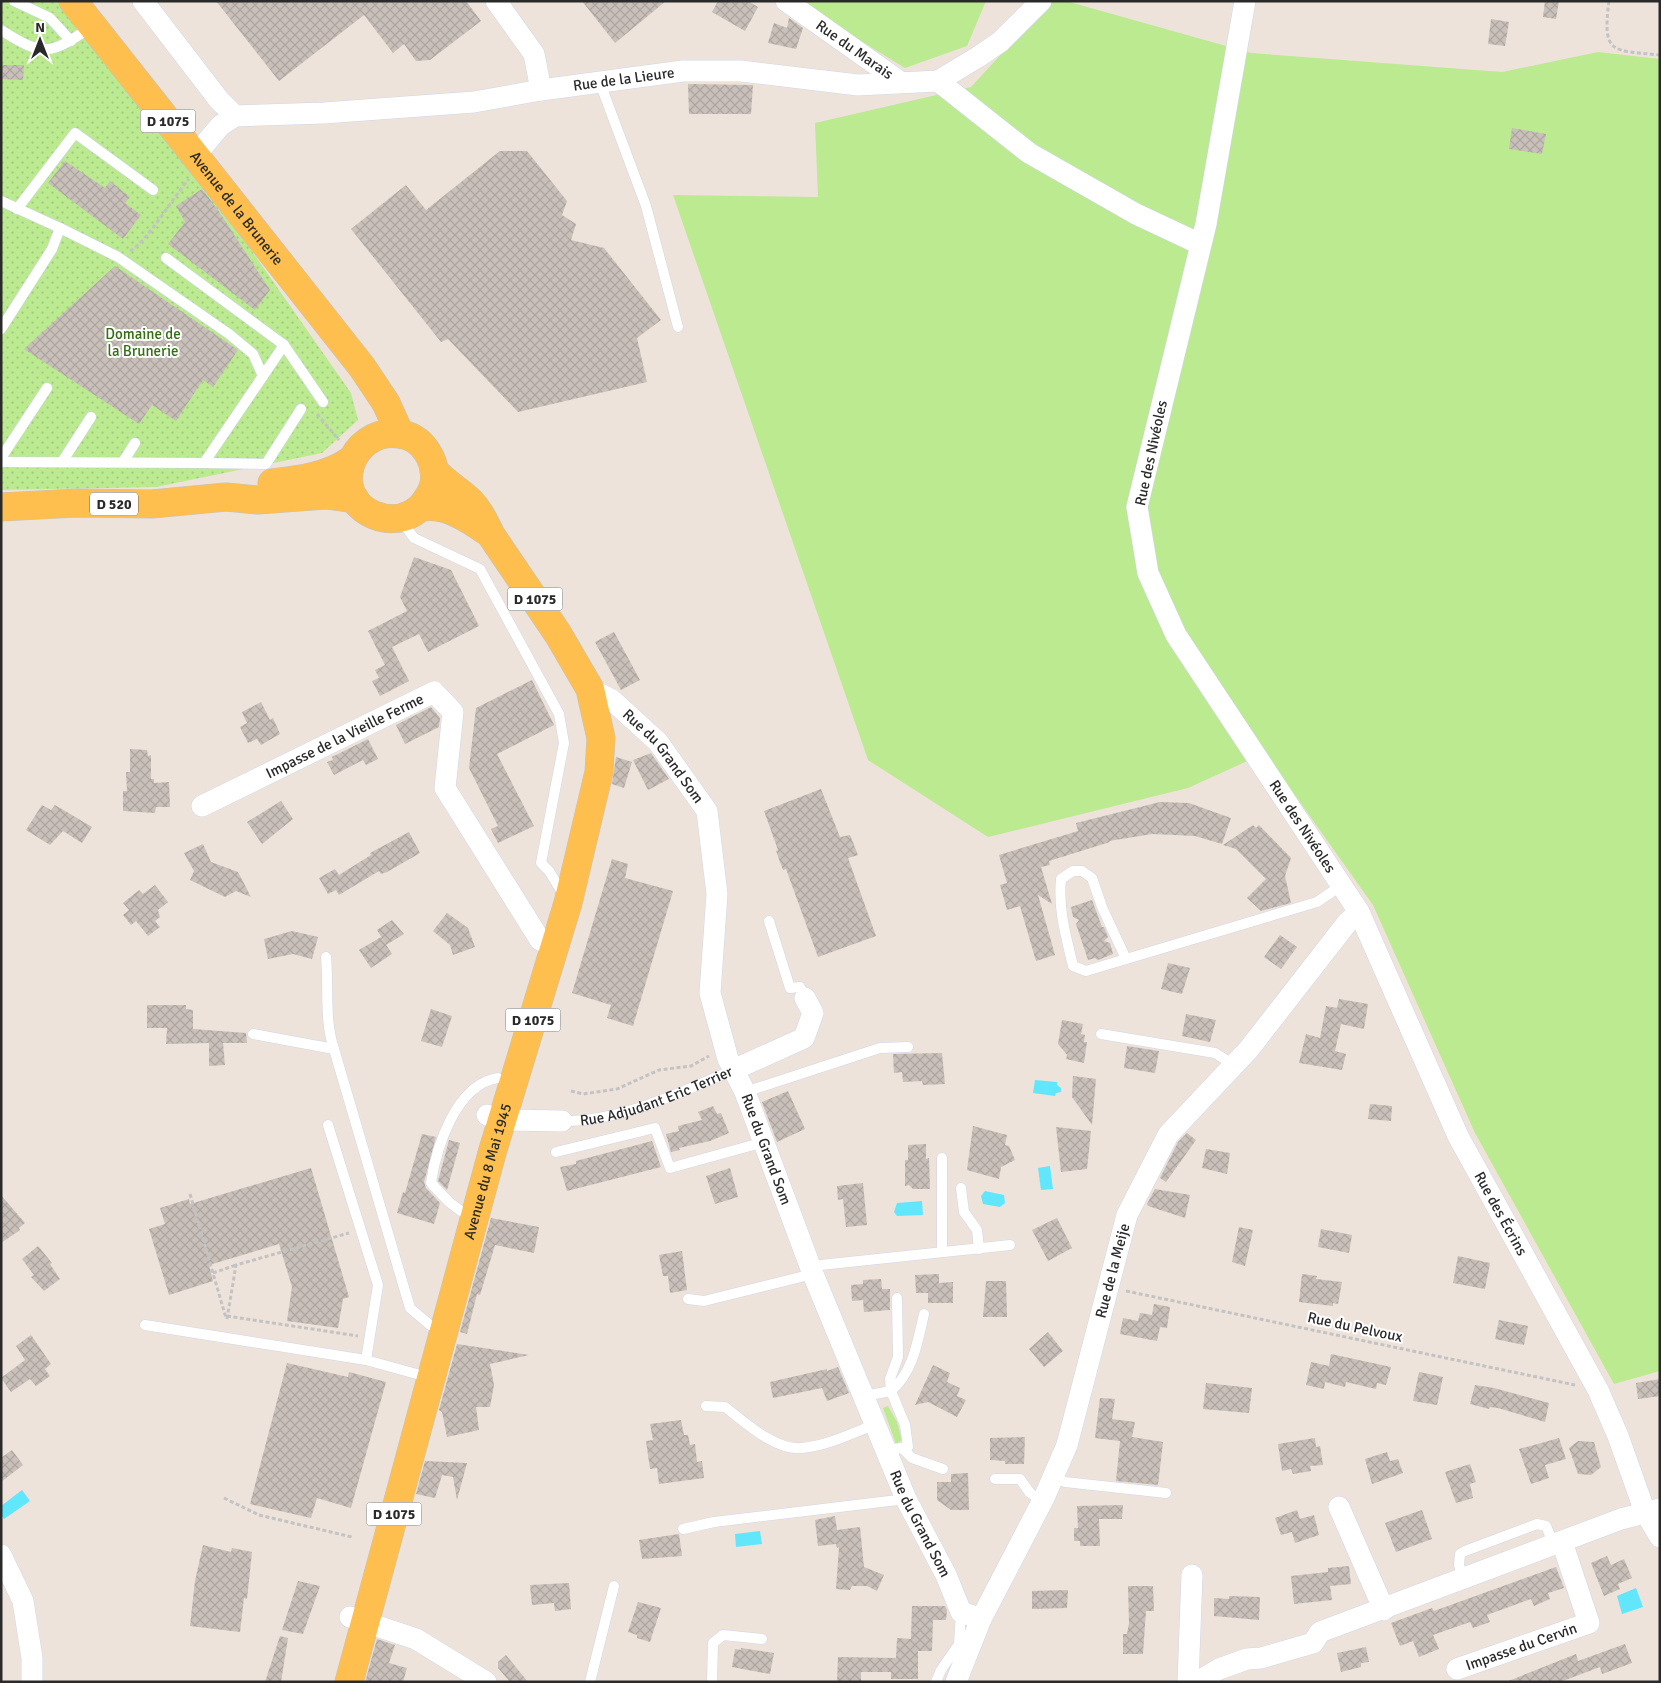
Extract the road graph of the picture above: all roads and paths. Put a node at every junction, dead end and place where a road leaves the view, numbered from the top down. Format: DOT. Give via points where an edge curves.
graph roads {
  1 [pos="14,1"];
  2 [pos="73,1"];
  3 [pos="143,1"];
  4 [pos="496,1"];
  5 [pos="786,1"];
  6 [pos="1042,1"];
  7 [pos="1245,1"];
  8 [pos="1609,1"];
  9 [pos="93,26"];
  10 [pos="1,30"];
  11 [pos="71,41"];
  12 [pos="1660,56"];
  13 [pos="899,81"];
  14 [pos="938,81"];
  15 [pos="600,83"];
  16 [pos="541,90"];
  17 [pos="235,116"];
  18 [pos="192,167"];
  19 [pos="153,190"];
  20 [pos="1,201"];
  21 [pos="17,209"];
  22 [pos="60,228"];
  23 [pos="1200,244"];
  24 [pos="118,257"];
  25 [pos="166,258"];
  26 [pos="678,327"];
  27 [pos="1,329"];
  28 [pos="284,345"];
  29 [pos="362,367"];
  30 [pos="263,376"];
  31 [pos="48,388"];
  32 [pos="323,402"];
  33 [pos="301,409"];
  34 [pos="91,417"];
  35 [pos="400,434"];
  36 [pos="368,440"];
  37 [pos="135,443"];
  38 [pos="1,460"];
  39 [pos="351,460"];
  40 [pos="62,462"];
  41 [pos="123,462"];
  42 [pos="204,463"];
  43 [pos="434,470"];
  44 [pos="226,497"];
  45 [pos="355,499"];
  46 [pos="1,507"];
  47 [pos="410,513"];
  48 [pos="491,535"];
  49 [pos="577,663"];
  50 [pos="590,689"];
  51 [pos="202,806"];
  52 [pos="1342,885"];
  53 [pos="562,893"];
  54 [pos="1360,912"];
  55 [pos="769,922"];
  56 [pos="548,942"];
  57 [pos="326,958"];
  58 [pos="1126,959"];
  59 [pos="805,998"];
  60 [pos="253,1034"];
  61 [pos="1101,1034"];
  62 [pos="908,1047"];
  63 [pos="334,1049"];
  64 [pos="1234,1065"];
  65 [pos="733,1070"];
  66 [pos="498,1078"];
  67 [pos="745,1092"];
  68 [pos="495,1118"];
  69 [pos="562,1121"];
  70 [pos="328,1125"];
  71 [pos="764,1142"];
  72 [pos="556,1152"];
  73 [pos="942,1158"];
  74 [pos="961,1188"];
  75 [pos="190,1194"];
  76 [pos="461,1210"];
  77 [pos="360,1229"];
  78 [pos="1010,1245"];
  79 [pos="979,1248"];
  80 [pos="942,1252"];
  81 [pos="236,1265"];
  82 [pos="812,1270"];
  83 [pos="213,1273"];
  84 [pos="1108,1287"];
  85 [pos="897,1298"];
  86 [pos="688,1299"];
  87 [pos="924,1314"];
  88 [pos="227,1317"];
  89 [pos="145,1325"];
  90 [pos="430,1325"];
  91 [pos="225,1338"];
  92 [pos="369,1338"];
  93 [pos="366,1360"];
  94 [pos="423,1376"];
  95 [pos="1598,1390"];
  96 [pos="891,1391"];
  97 [pos="864,1396"];
  98 [pos="706,1406"];
  99 [pos="876,1424"];
  100 [pos="894,1449"];
  101 [pos="942,1469"];
  102 [pos="1054,1478"];
  103 [pos="995,1479"];
  104 [pos="1166,1493"];
  105 [pos="224,1498"];
  106 [pos="906,1499"];
  107 [pos="1043,1502"];
  108 [pos="1339,1507"];
  109 [pos="1653,1510"];
  110 [pos="683,1529"];
  111 [pos="352,1537"];
  112 [pos="1660,1537"];
  113 [pos="1558,1544"];
  114 [pos="1,1555"];
  115 [pos="1192,1575"];
  116 [pos="614,1586"];
  117 [pos="1384,1610"];
  118 [pos="971,1615"];
  119 [pos="358,1619"];
  120 [pos="762,1639"];
  121 [pos="1457,1669"];
  122 [pos="32,1682"];
  123 [pos="334,1682"];
  124 [pos="349,1682"];
  125 [pos="486,1682"];
  126 [pos="590,1682"];
  127 [pos="712,1682"];
  128 [pos="936,1682"];
  129 [pos="956,1682"];
  130 [pos="1188,1682"];
  131 [pos="1197,1682"];
  1 -- 11 [label="lane" via="50,18"];
  2 -- 9 [label="main road, Avenue de la Brunerie / D 1075"];
  3 -- 17 [label="street"];
  4 -- 16 [label="street" via="534,54"];
  5 -- 13 [label="street, Rue du Marais"];
  6 -- 14 [label="street" via="1000,42"];
  7 -- 23 [label="street, Rue des Nivéoles"];
  8 -- 12 [label="path" via="1606,32 1610,44 1616,49"];
  9 -- 11 [label="lane"];
  9 -- 18 [label="main road, Avenue de la Brunerie / D 1075"];
  10 -- 11 [label="lane" via="41,50 60,48"];
  13 -- 14 [label="street, Rue de la Lieure"];
  13 -- 15 [label="street, Rue de la Lieure" via="858,85 741,71 683,71"];
  14 -- 23 [label="street" via="1029,153 1136,214"];
  15 -- 16 [label="street, Rue de la Lieure"];
  15 -- 26 [label="lane" via="646,206"];
  16 -- 17 [label="street, Rue de la Lieure" via="474,102"];
  17 -- 18 [label="street" via="220,126"];
  18 -- 24 [label="path" via="138,246"];
  18 -- 29 [label="main road, Avenue de la Brunerie / D 1075"];
  19 -- 21 [label="lane" via="75,133"];
  20 -- 21 [label="lane"];
  21 -- 22 [label="lane"];
  22 -- 24 [label="lane"];
  22 -- 27 [label="lane" via="52,249"];
  23 -- 52 [label="street, Rue des Nivéoles" via="1137,507 1148,573 1176,635"];
  24 -- 30 [label="lane" via="247,349 253,354"];
  25 -- 28 [label="lane"];
  28 -- 30 [label="lane"];
  28 -- 32 [label="lane"];
  29 -- 35 [label="main road, Avenue de la Brunerie / D 1075" via="386,403"];
  29 -- 36 [label="main road, Avenue de la Brunerie / D 1075" via="370,410"];
  30 -- 42 [label="lane"];
  31 -- 38 [label="lane"];
  33 -- 42 [label="lane" via="266,464"];
  34 -- 40 [label="lane"];
  35 -- 36 [label="main road" via="384,433"];
  35 -- 43 [label="main road" via="422,445"];
  36 -- 39 [label="main road"];
  37 -- 41 [label="lane"];
  38 -- 40 [label="lane"];
  39 -- 44 [label="main road, D 520" via="340,468 301,479 254,486"];
  39 -- 45 [label="main road" via="349,480"];
  40 -- 41 [label="lane"];
  41 -- 42 [label="lane"];
  43 -- 47 [label="main road" via="430,496"];
  43 -- 48 [label="main road, D 1075" via="445,483 470,501"];
  44 -- 45 [label="main road, D 520" via="258,500 326,495"];
  44 -- 46 [label="main road, D 520" via="152,504"];
  45 -- 47 [label="main road" via="374,516 387,519"];
  47 -- 48 [label="main road, D 1075" via="449,510"];
  47 -- 53 [label="lane" via="414,538 480,569 559,714 564,743 541,863 549,870"];
  48 -- 49 [label="main road, Avenue du 8 Mai 1945 / D 1075"];
  49 -- 50 [label="main road, Avenue du 8 Mai 1945 / D 1075"];
  49 -- 53 [label="main road, Avenue du 8 Mai 1945 / D 1075" via="588,733"];
  50 -- 53 [label="main road, Avenue du 8 Mai 1945 / D 1075" via="601,738 599,772"];
  50 -- 65 [label="street, Rue du Grand Som" via="612,700 658,742 707,811 718,894 710,993"];
  51 -- 56 [label="street, Impasse de la Vieille Ferme" via="434,692 453,712 445,788"];
  52 -- 54 [label="street, Rue des Nivéoles"];
  52 -- 58 [label="lane" via="1317,902"];
  53 -- 56 [label="main road, Avenue du 8 Mai 1945 / D 1075"];
  54 -- 64 [label="street, Rue de la Meije" via="1347,923"];
  54 -- 95 [label="street, Rue des Écrins" via="1458,1136"];
  55 -- 59 [label="lane" via="790,988 800,988"];
  56 -- 66 [label="main road, Avenue du 8 Mai 1945 / D 1075"];
  56 -- 68 [label="main road, Avenue du 8 Mai 1945 / D 1075"];
  57 -- 63 [label="lane" via="328,1030"];
  58 -- 58 [label="lane" via="1086,971 1073,966 1061,919 1061,878 1073,871 1082,871 1092,878"];
  59 -- 65 [label="street, Rue Adjudant Eric Terrier" via="813,1013 804,1038"];
  60 -- 63 [label="lane"];
  61 -- 64 [label="lane" via="1215,1053"];
  62 -- 67 [label="lane" via="880,1048"];
  63 -- 90 [label="lane" via="410,1308"];
  64 -- 84 [label="street, Rue de la Meije" via="1168,1135 1126,1215"];
  65 -- 67 [label="street, Rue du Grand Som"];
  65 -- 69 [label="lane, Rue Adjudant Eric Terrier" via="664,1100 585,1121"];
  66 -- 68 [label="main road, Avenue du 8 Mai 1945 / D 1075"];
  66 -- 76 [label="lane" via="479,1086 465,1100 448,1122 435,1157 431,1183"];
  67 -- 71 [label="street, Rue du Grand Som"];
  68 -- 69 [label="street, Rue Adjudant Eric Terrier"];
  68 -- 76 [label="main road, Avenue du 8 Mai 1945 / D 1075"];
  68 -- 94 [label="main road, Avenue du 8 Mai 1945 / D 1075" via="492,1153"];
  70 -- 77 [label="lane"];
  71 -- 72 [label="lane" via="670,1168 655,1128"];
  71 -- 82 [label="street, Rue du Grand Som"];
  73 -- 80 [label="lane"];
  74 -- 79 [label="lane" via="964,1212 977,1230"];
  75 -- 83 [label="path"];
  76 -- 90 [label="main road, Avenue du 8 Mai 1945 / D 1075"];
  77 -- 81 [label="path"];
  77 -- 92 [label="lane" via="378,1285"];
  78 -- 79 [label="lane"];
  79 -- 80 [label="lane"];
  80 -- 82 [label="lane"];
  81 -- 83 [label="path"];
  81 -- 88 [label="path"];
  82 -- 86 [label="lane" via="704,1301"];
  82 -- 97 [label="street, Rue du Grand Som"];
  83 -- 88 [label="path"];
  84 -- 95 [label="path, Rue du Pelvoux"];
  84 -- 102 [label="street, Rue de la Meije" via="1067,1445"];
  85 -- 96 [label="lane" via="898,1357 890,1379"];
  87 -- 96 [label="lane" via="914,1355 899,1384"];
  88 -- 91 [label="path"];
  88 -- 92 [label="path"];
  89 -- 91 [label="lane"];
  90 -- 94 [label="main road, Avenue du 8 Mai 1945 / D 1075"];
  91 -- 93 [label="lane"];
  92 -- 93 [label="lane"];
  93 -- 94 [label="lane"];
  94 -- 119 [label="main road, Avenue du 8 Mai 1945 / D 1075"];
  95 -- 109 [label="street, Rue des Écrins"];
  96 -- 97 [label="lane"];
  96 -- 100 [label="lane" via="905,1425 908,1447"];
  97 -- 99 [label="street, Rue du Grand Som"];
  98 -- 99 [label="lane" via="725,1407 749,1428 775,1442 801,1449"];
  99 -- 100 [label="street, Rue du Grand Som"];
  100 -- 101 [label="lane"];
  100 -- 106 [label="street, Rue du Grand Som"];
  102 -- 104 [label="lane"];
  102 -- 107 [label="street, Rue de la Meije"];
  103 -- 107 [label="lane" via="1020,1479 1030,1493"];
  105 -- 111 [label="path" via="259,1515"];
  106 -- 110 [label="lane" via="714,1522"];
  106 -- 118 [label="street, Rue du Grand Som"];
  107 -- 118 [label="street, Rue de la Meije"];
  108 -- 117 [label="street"];
  109 -- 112 [label="street, Rue des Écrins"];
  109 -- 113 [label="street"];
  113 -- 117 [label="street"];
  113 -- 121 [label="street, Impasse du Cervin" via="1589,1623"];
  114 -- 122 [label="street" via="23,1601 32,1658"];
  115 -- 130 [label="street"];
  116 -- 126 [label="lane"];
  117 -- 131 [label="street" via="1320,1632 1313,1642 1261,1658 1247,1659 1219,1669"];
  118 -- 128 [label="lane" via="959,1644 940,1670"];
  118 -- 129 [label="street, Rue de la Meije"];
  119 -- 123 [label="main road, Avenue du 8 Mai 1945 / D 1075"];
  119 -- 124 [label="main road, Avenue du 8 Mai 1945 / D 1075"];
  119 -- 125 [label="street" via="416,1639"];
  120 -- 127 [label="lane" via="724,1635 713,1643"];
}
